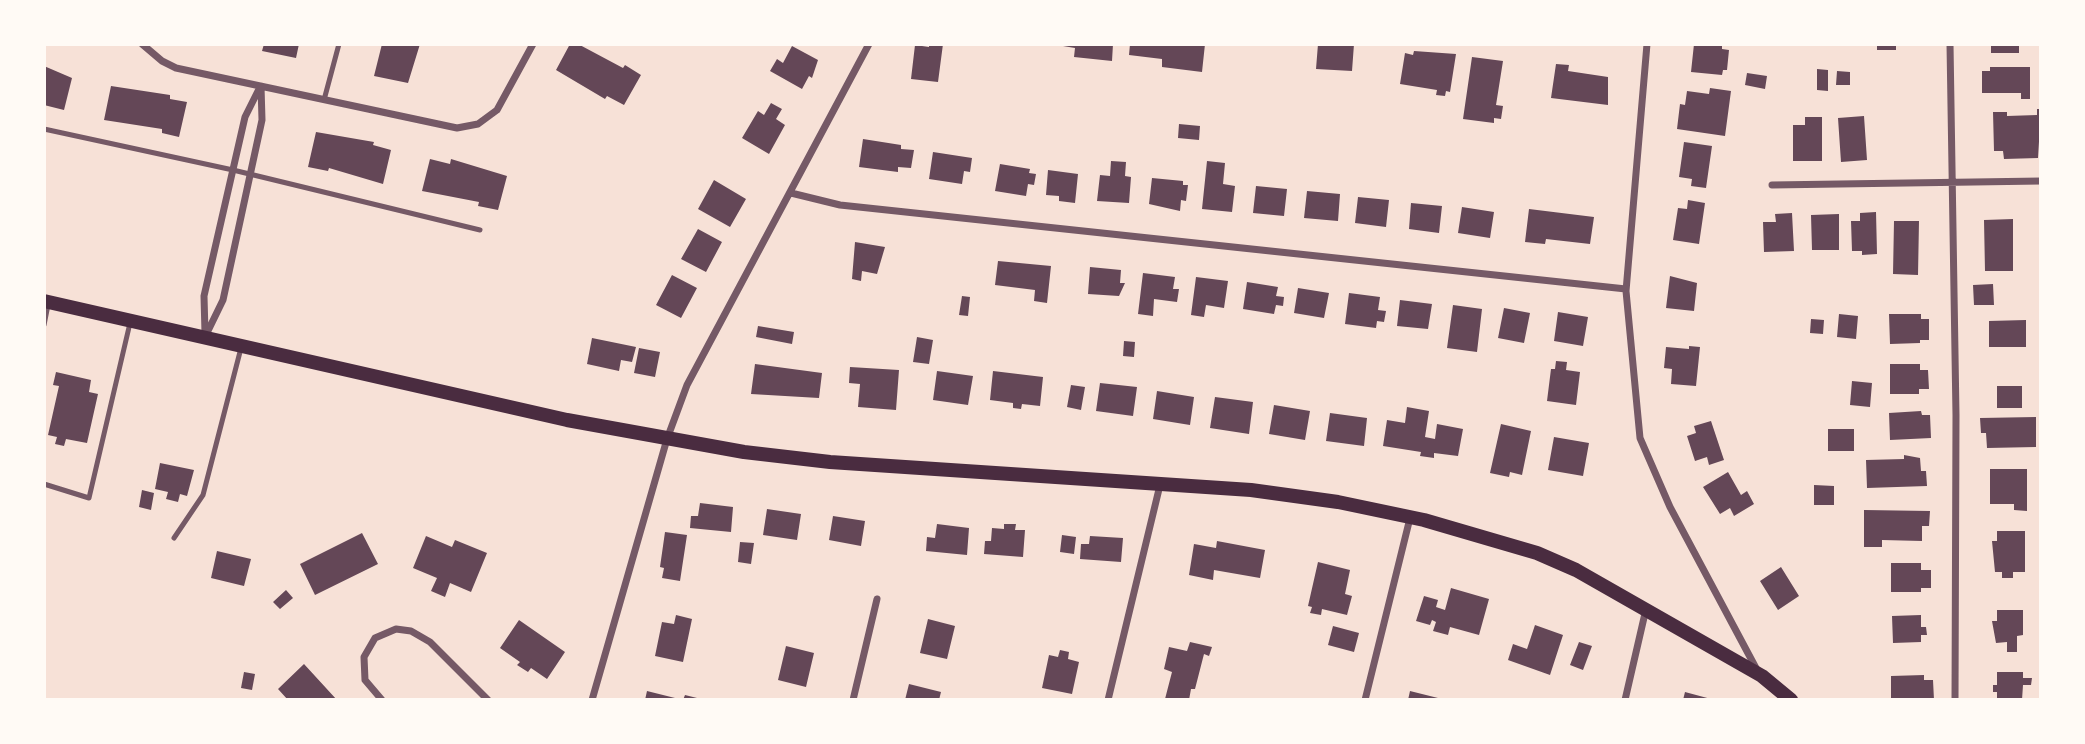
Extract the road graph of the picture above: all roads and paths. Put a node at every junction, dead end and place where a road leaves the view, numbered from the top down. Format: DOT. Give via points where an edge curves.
graph roads {
  1 [pos="142,44"];
  2 [pos="339,44"];
  3 [pos="533,44"];
  4 [pos="869,44"];
  5 [pos="1647,44"];
  6 [pos="1950,44"];
  7 [pos="261,86"];
  8 [pos="324,100"];
  9 [pos="44,129"];
  10 [pos="233,170"];
  11 [pos="251,174"];
  12 [pos="2041,181"];
  13 [pos="1952,182"];
  14 [pos="1772,185"];
  15 [pos="791,193"];
  16 [pos="480,230"];
  17 [pos="1626,289"];
  18 [pos="46,301"];
  19 [pos="130,320"];
  20 [pos="44,326"];
  21 [pos="205,337"];
  22 [pos="242,345"];
  23 [pos="667,439"];
  24 [pos="44,484"];
  25 [pos="1160,485"];
  26 [pos="1410,517"];
  27 [pos="174,538"];
  28 [pos="877,599"];
  29 [pos="1646,609"];
  30 [pos="1759,674"];
  31 [pos="382,700"];
  32 [pos="488,700"];
  33 [pos="592,700"];
  34 [pos="853,700"];
  35 [pos="1108,700"];
  36 [pos="1364,700"];
  37 [pos="1625,700"];
  38 [pos="1791,700"];
  39 [pos="1955,700"];
  1 -- 7 [label="street" via="176,68"];
  2 -- 8 [label="lane"];
  3 -- 8 [label="street" via="497,110 478,124 457,128 433,125"];
  4 -- 15 [label="street"];
  5 -- 17 [label="street"];
  6 -- 13 [label="street"];
  7 -- 8 [label="street"];
  7 -- 10 [label="street" via="245,117"];
  7 -- 11 [label="street" via="262,120"];
  9 -- 10 [label="lane"];
  10 -- 11 [label="lane"];
  10 -- 21 [label="street" via="204,296"];
  11 -- 16 [label="lane"];
  11 -- 21 [label="street" via="223,300"];
  12 -- 13 [label="street"];
  13 -- 14 [label="street"];
  13 -- 39 [label="street"];
  15 -- 17 [label="street" via="840,205"];
  15 -- 23 [label="street" via="687,385"];
  17 -- 30 [label="street" via="1640,438 1670,507"];
  18 -- 19 [label="main road"];
  18 -- 20 [label="lane"];
  19 -- 21 [label="main road"];
  19 -- 24 [label="lane" via="89,498"];
  21 -- 22 [label="main road"];
  22 -- 23 [label="main road"];
  22 -- 27 [label="lane" via="203,495"];
  23 -- 25 [label="main road" via="830,462"];
  23 -- 33 [label="street"];
  25 -- 26 [label="main road" via="1251,490"];
  25 -- 35 [label="street"];
  26 -- 29 [label="main road" via="1536,553"];
  26 -- 36 [label="street"];
  28 -- 34 [label="street"];
  29 -- 30 [label="main road"];
  29 -- 37 [label="street"];
  30 -- 38 [label="main road"];
  31 -- 32 [label="street" via="365,680 363,657 375,638 396,629 430,642"];
}
